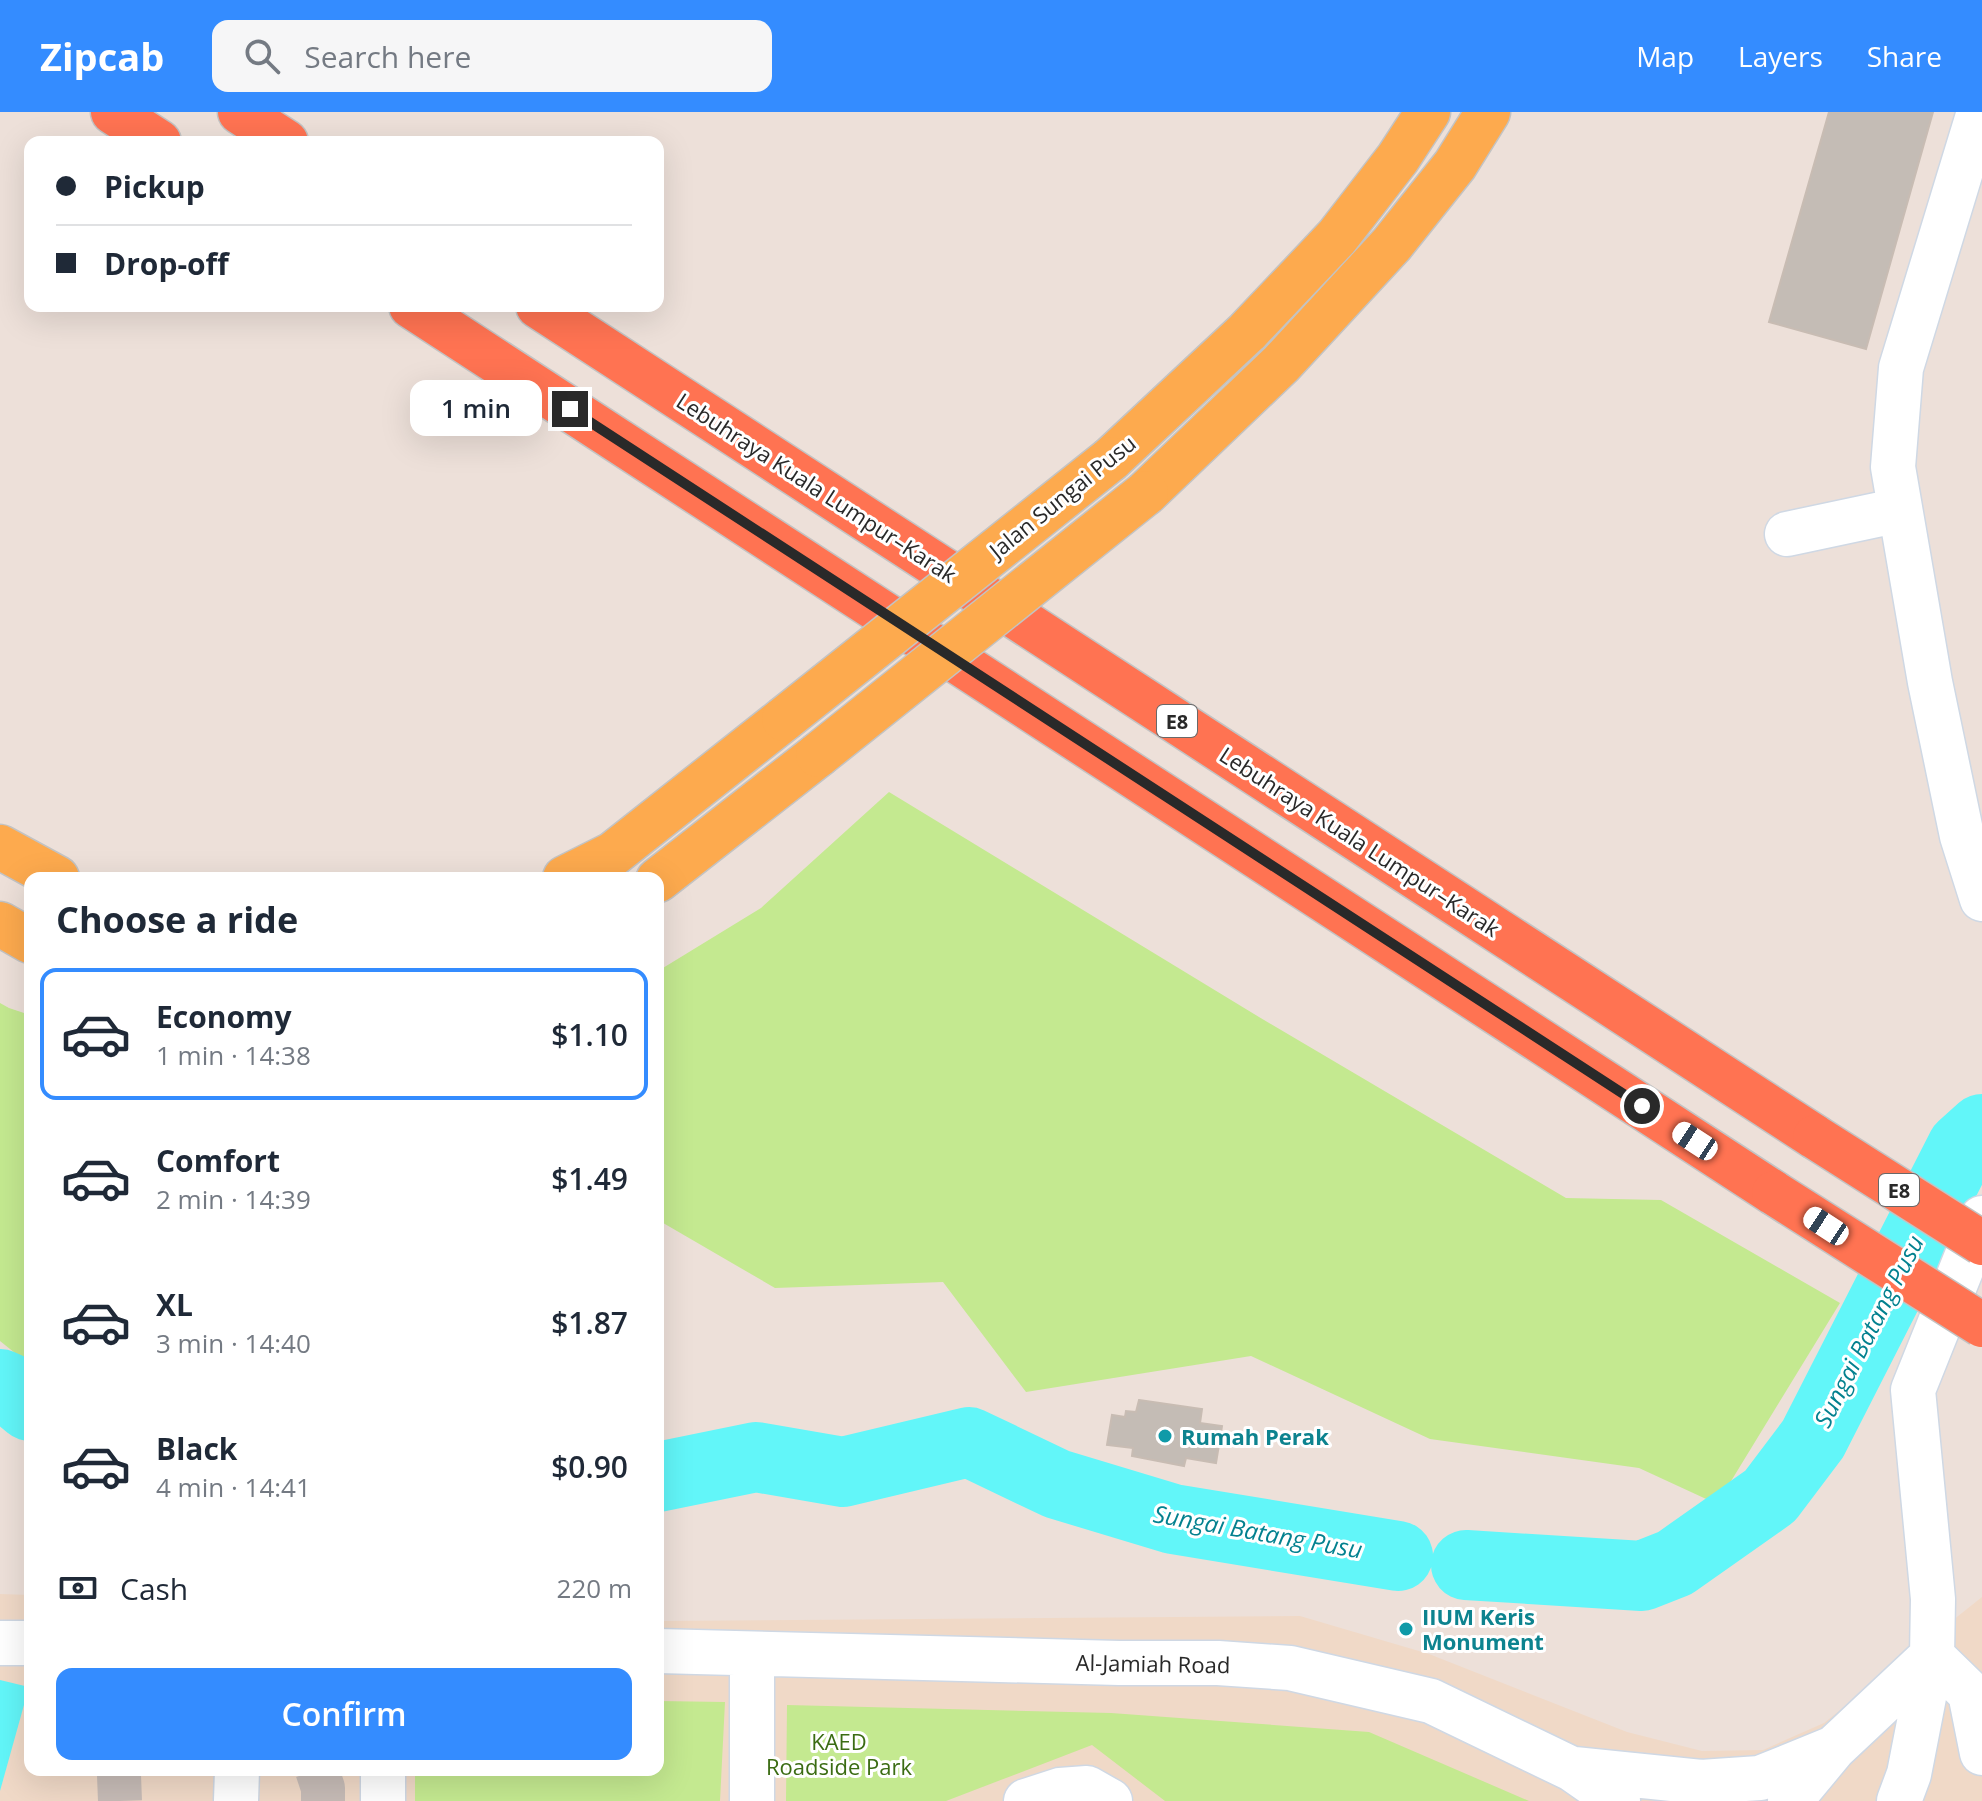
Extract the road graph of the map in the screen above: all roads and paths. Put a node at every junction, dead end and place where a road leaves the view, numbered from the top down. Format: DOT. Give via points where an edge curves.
graph roads {
  1 [pos="113,112"];
  2 [pos="240,112"];
  3 [pos="1428,112"];
  4 [pos="1488,112"];
  5 [pos="1979,112"];
  6 [pos="150,136"];
  7 [pos="277,136"];
  8 [pos="420,312"];
  9 [pos="547,312"];
  10 [pos="1900,510"];
  11 [pos="1787,534"];
  12 [pos="0,847"];
  13 [pos="46,872"];
  14 [pos="577,872"];
  15 [pos="664,875"];
  16 [pos="1982,899"];
  17 [pos="0,924"];
  18 [pos="24,938"];
  19 [pos="1982,1218"];
  20 [pos="1982,1243"];
  21 [pos="1982,1325"];
  22 [pos="0,1643"];
  23 [pos="24,1643"];
  24 [pos="664,1651"];
  25 [pos="752,1654"];
  26 [pos="1932,1656"];
  27 [pos="1976,1691"];
  28 [pos="1834,1748"];
  29 [pos="1982,1753"];
  30 [pos="1572,1769"];
  31 [pos="237,1776"];
  32 [pos="383,1776"];
  33 [pos="236,1801"];
  34 [pos="383,1801"];
  35 [pos="752,1801"];
  36 [pos="1026,1801"];
  37 [pos="1110,1801"];
  38 [pos="1618,1801"];
  39 [pos="1790,1801"];
  40 [pos="1899,1801"];
  1 -- 6 [label="highway"];
  2 -- 7 [label="highway"];
  3 -- 14 [label="main road, Jalan Sungai Pusu, bridge" via="1337,237 1247,332 1111,459 613,854"];
  4 -- 15 [label="main road, bridge" via="1455,165 1392,244 1281,364 1146,493"];
  5 -- 10 [label="street" via="1901,368 1893,467"];
  8 -- 21 [label="highway, bridge"];
  9 -- 20 [label="highway, Lebuhraya Kuala Lumpur–Karak / E8, bridge"];
  10 -- 11 [label="street"];
  10 -- 16 [label="street" via="1962,836"];
  12 -- 13 [label="main road"];
  17 -- 18 [label="main road"];
  19 -- 26 [label="street" via="1913,1390 1933,1599"];
  22 -- 23 [label="street"];
  24 -- 25 [label="street, Al-Jamiah Road"];
  25 -- 30 [label="street, Al-Jamiah Road" via="1290,1668 1431,1701"];
  25 -- 35 [label="street"];
  26 -- 27 [label="street"];
  26 -- 28 [label="street"];
  26 -- 40 [label="street"];
  27 -- 29 [label="street"];
  28 -- 30 [label="street" via="1760,1778 1701,1782"];
  28 -- 39 [label="street"];
  30 -- 38 [label="street, Al-Jamiah Road"];
  31 -- 33 [label="street"];
  32 -- 34 [label="street"];
  36 -- 37 [label="street" via="1087,1788"];
}
